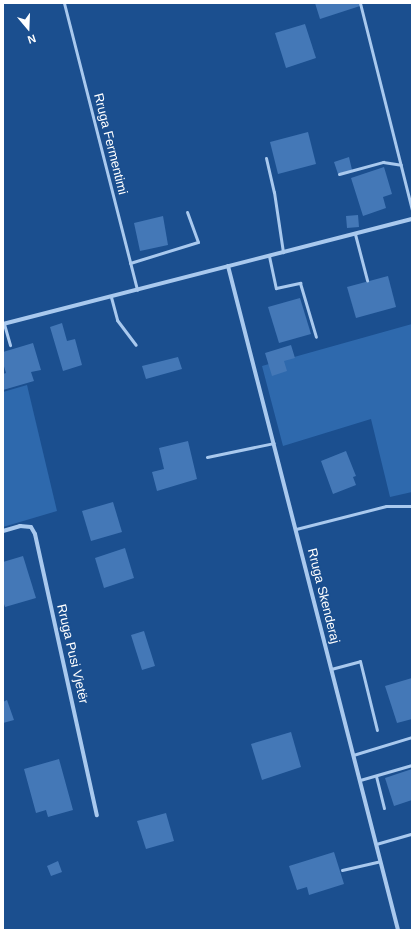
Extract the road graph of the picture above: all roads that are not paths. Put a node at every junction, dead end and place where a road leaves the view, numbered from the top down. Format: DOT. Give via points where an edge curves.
graph roads {
  1 [pos="64,3"];
  2 [pos="360,3"];
  3 [pos="266,158"];
  4 [pos="401,165"];
  5 [pos="339,174"];
  6 [pos="412,210"];
  7 [pos="187,212"];
  8 [pos="412,219"];
  9 [pos="354,234"];
  10 [pos="284,252"];
  11 [pos="269,256"];
  12 [pos="130,263"];
  13 [pos="228,266"];
  14 [pos="367,280"];
  15 [pos="137,290"];
  16 [pos="111,297"];
  17 [pos="4,324"];
  18 [pos="316,337"];
  19 [pos="10,345"];
  20 [pos="136,345"];
  21 [pos="274,443"];
  22 [pos="207,457"];
  23 [pos="412,506"];
  24 [pos="296,529"];
  25 [pos="3,531"];
  26 [pos="331,669"];
  27 [pos="377,730"];
  28 [pos="412,737"];
  29 [pos="353,755"];
  30 [pos="412,765"];
  31 [pos="376,776"];
  32 [pos="360,780"];
  33 [pos="384,808"];
  34 [pos="98,815"];
  35 [pos="412,834"];
  36 [pos="376,844"];
  37 [pos="380,861"];
  38 [pos="342,870"];
  39 [pos="398,930"];
  1 -- 12 [label="lane, Rruga Fermentimi"];
  2 -- 4 [label="lane"];
  3 -- 10 [label="lane"];
  4 -- 5 [label="lane" via="383,162"];
  4 -- 6 [label="lane"];
  7 -- 12 [label="lane" via="198,242"];
  8 -- 9 [label="street"];
  9 -- 10 [label="street"];
  9 -- 14 [label="lane"];
  10 -- 11 [label="street"];
  11 -- 13 [label="street"];
  11 -- 18 [label="lane" via="276,288 300,283"];
  12 -- 15 [label="lane, Rruga Fermentimi"];
  13 -- 15 [label="street"];
  13 -- 21 [label="street, Rruga Skenderaj"];
  15 -- 16 [label="street"];
  16 -- 17 [label="street"];
  16 -- 20 [label="lane" via="117,320"];
  17 -- 19 [label="lane"];
  21 -- 22 [label="lane"];
  21 -- 24 [label="street, Rruga Skenderaj"];
  23 -- 24 [label="lane" via="386,506"];
  24 -- 26 [label="street, Rruga Skenderaj"];
  25 -- 34 [label="street, Rruga Pusi Vjetër" via="20,526 31,527 35,534"];
  26 -- 27 [label="lane" via="360,662"];
  26 -- 29 [label="street, Rruga Skenderaj"];
  28 -- 29 [label="lane"];
  29 -- 32 [label="street, Rruga Skenderaj"];
  30 -- 31 [label="lane"];
  31 -- 32 [label="lane"];
  31 -- 33 [label="lane"];
  32 -- 36 [label="street, Rruga Skenderaj"];
  35 -- 36 [label="lane"];
  36 -- 37 [label="street, Rruga Skenderaj"];
  37 -- 38 [label="lane"];
  37 -- 39 [label="street, Rruga Skenderaj"];
}
